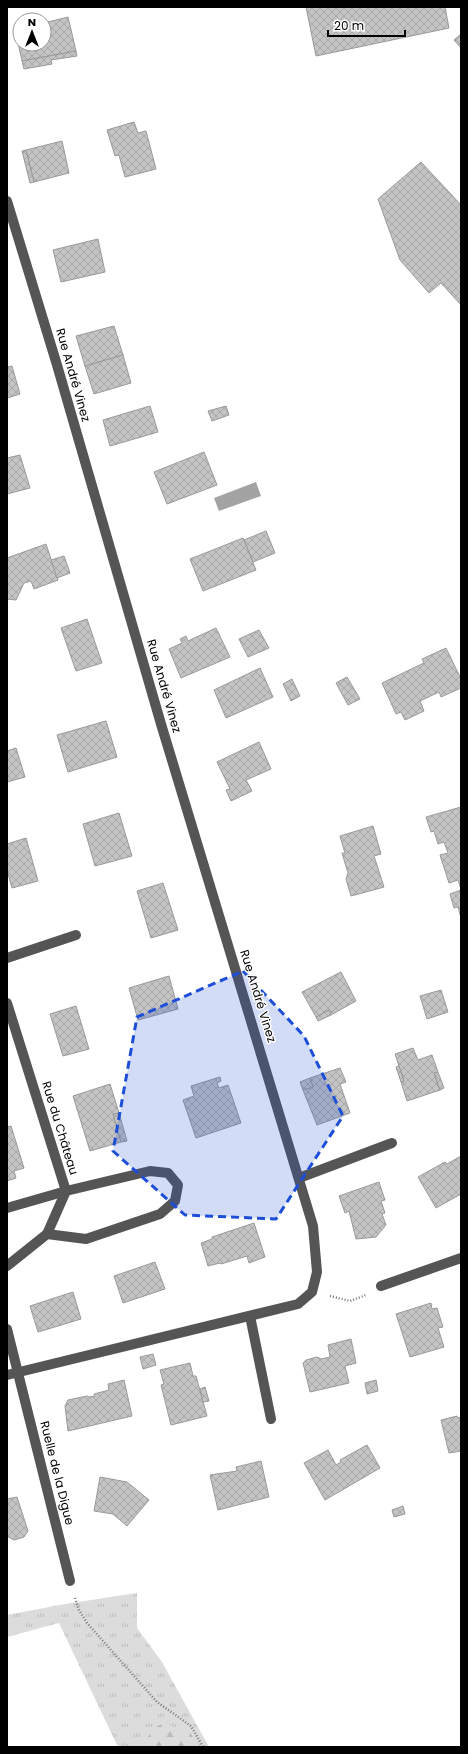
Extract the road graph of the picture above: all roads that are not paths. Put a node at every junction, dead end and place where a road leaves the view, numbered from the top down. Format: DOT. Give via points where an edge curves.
graph roads {
  1 [pos="7,201"];
  2 [pos="76,935"];
  3 [pos="7,958"];
  4 [pos="7,1003"];
  5 [pos="392,1143"];
  6 [pos="299,1178"];
  7 [pos="66,1191"];
  8 [pos="7,1208"];
  9 [pos="47,1234"];
  10 [pos="461,1258"];
  11 [pos="7,1266"];
  12 [pos="381,1286"];
  13 [pos="250,1316"];
  14 [pos="7,1329"];
  15 [pos="19,1372"];
  16 [pos="7,1375"];
  17 [pos="271,1419"];
  18 [pos="70,1581"];
  1 -- 6 [label="street, Rue André Vinez" via="58,366 161,724"];
  2 -- 3 [label="street"];
  4 -- 7 [label="street, Rue du Château"];
  5 -- 6 [label="street"];
  6 -- 13 [label="street, Rue André Vinez" via="313,1226 317,1272 312,1292 298,1304"];
  7 -- 8 [label="street"];
  7 -- 9 [label="street, Rue du Château"];
  7 -- 9 [label="street" via="150,1170 168,1173 178,1185 175,1201 160,1214 86,1239"];
  9 -- 11 [label="street, Rue du Château"];
  10 -- 12 [label="street"];
  13 -- 15 [label="street"];
  13 -- 17 [label="street"];
  14 -- 15 [label="street"];
  15 -- 16 [label="street"];
  15 -- 18 [label="street, Ruelle de la Digue"];
}
